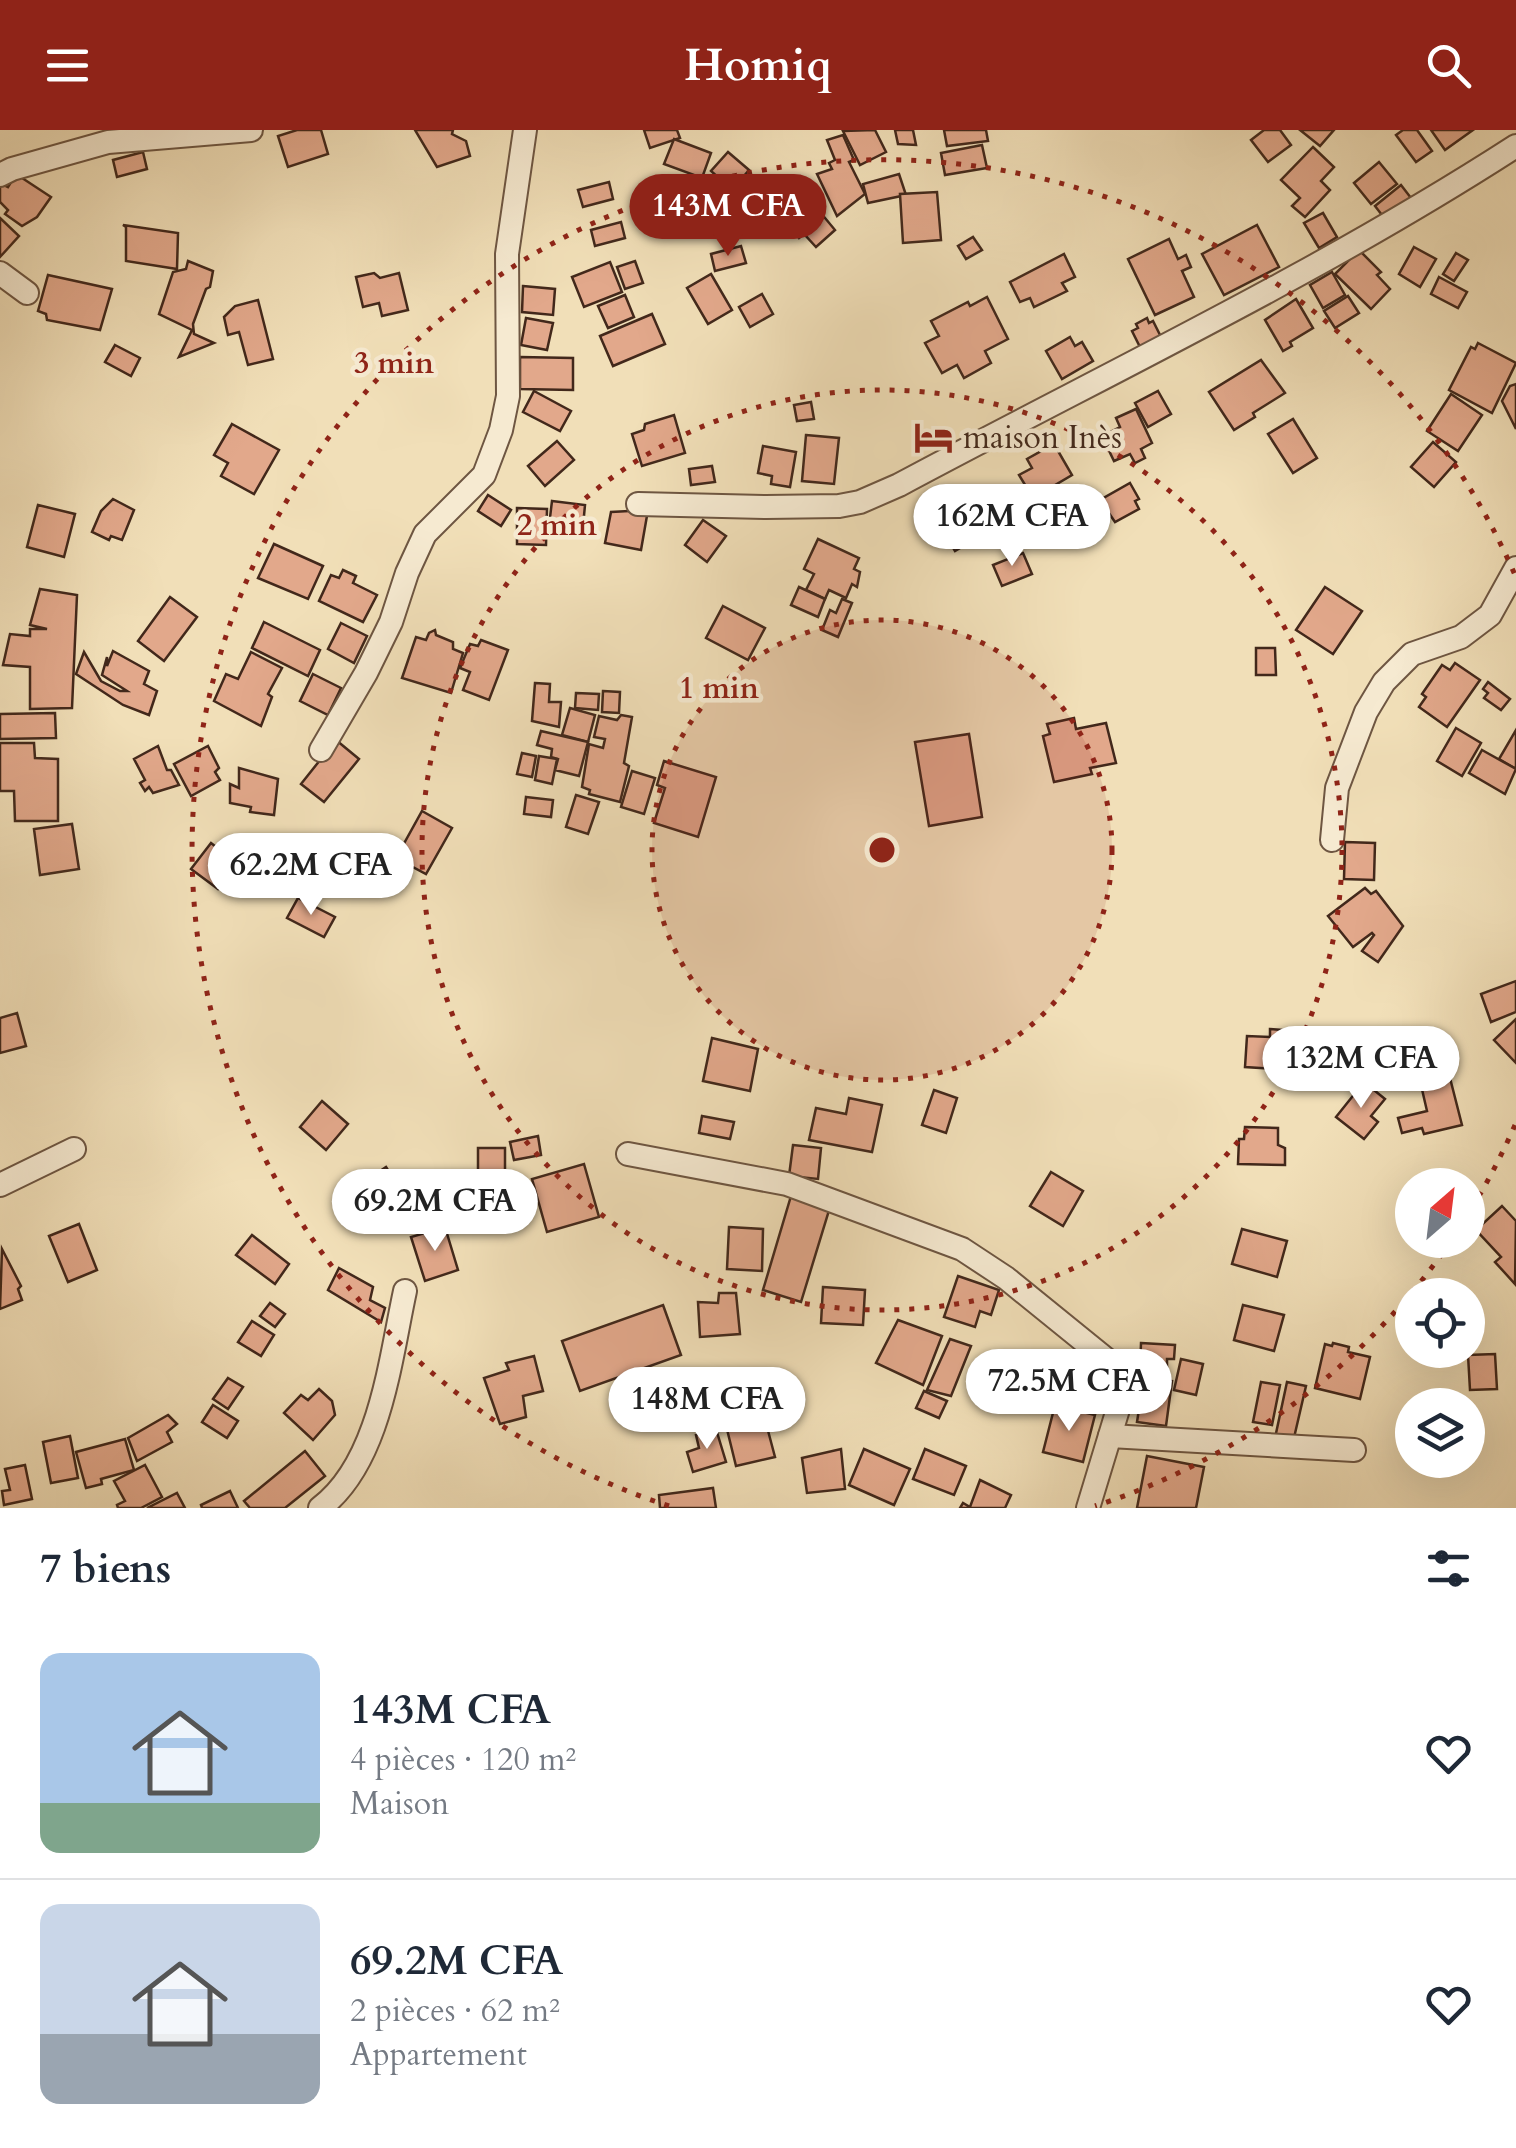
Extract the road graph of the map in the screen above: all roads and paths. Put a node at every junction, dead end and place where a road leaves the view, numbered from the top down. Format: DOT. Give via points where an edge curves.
graph roads {
  1 [pos="251,130"];
  2 [pos="525,130"];
  3 [pos="1516,146"];
  4 [pos="0,175"];
  5 [pos="0,273"];
  6 [pos="27,293"];
  7 [pos="638,504"];
  8 [pos="1516,568"];
  9 [pos="321,750"];
  10 [pos="1332,840"];
  11 [pos="74,1149"];
  12 [pos="628,1154"];
  13 [pos="0,1186"];
  14 [pos="405,1291"];
  15 [pos="1110,1436"];
  16 [pos="1354,1450"];
  17 [pos="320,1508"];
  18 [pos="1088,1508"];
  1 -- 4 [label="street" via="108,142"];
  2 -- 9 [label="street" via="507,254 508,396 501,430 484,475 425,534 392,622"];
  3 -- 7 [label="street" via="1418,210 1153,354 860,502 766,508"];
  5 -- 6 [label="street"];
  8 -- 10 [label="street" via="1490,615 1460,637 1412,654 1384,682 1337,788"];
  11 -- 13 [label="street"];
  12 -- 15 [label="street" via="787,1184 962,1249 1116,1368 1122,1396"];
  14 -- 17 [label="street" via="368,1446"];
  15 -- 16 [label="street"];
  15 -- 18 [label="street"];
}
